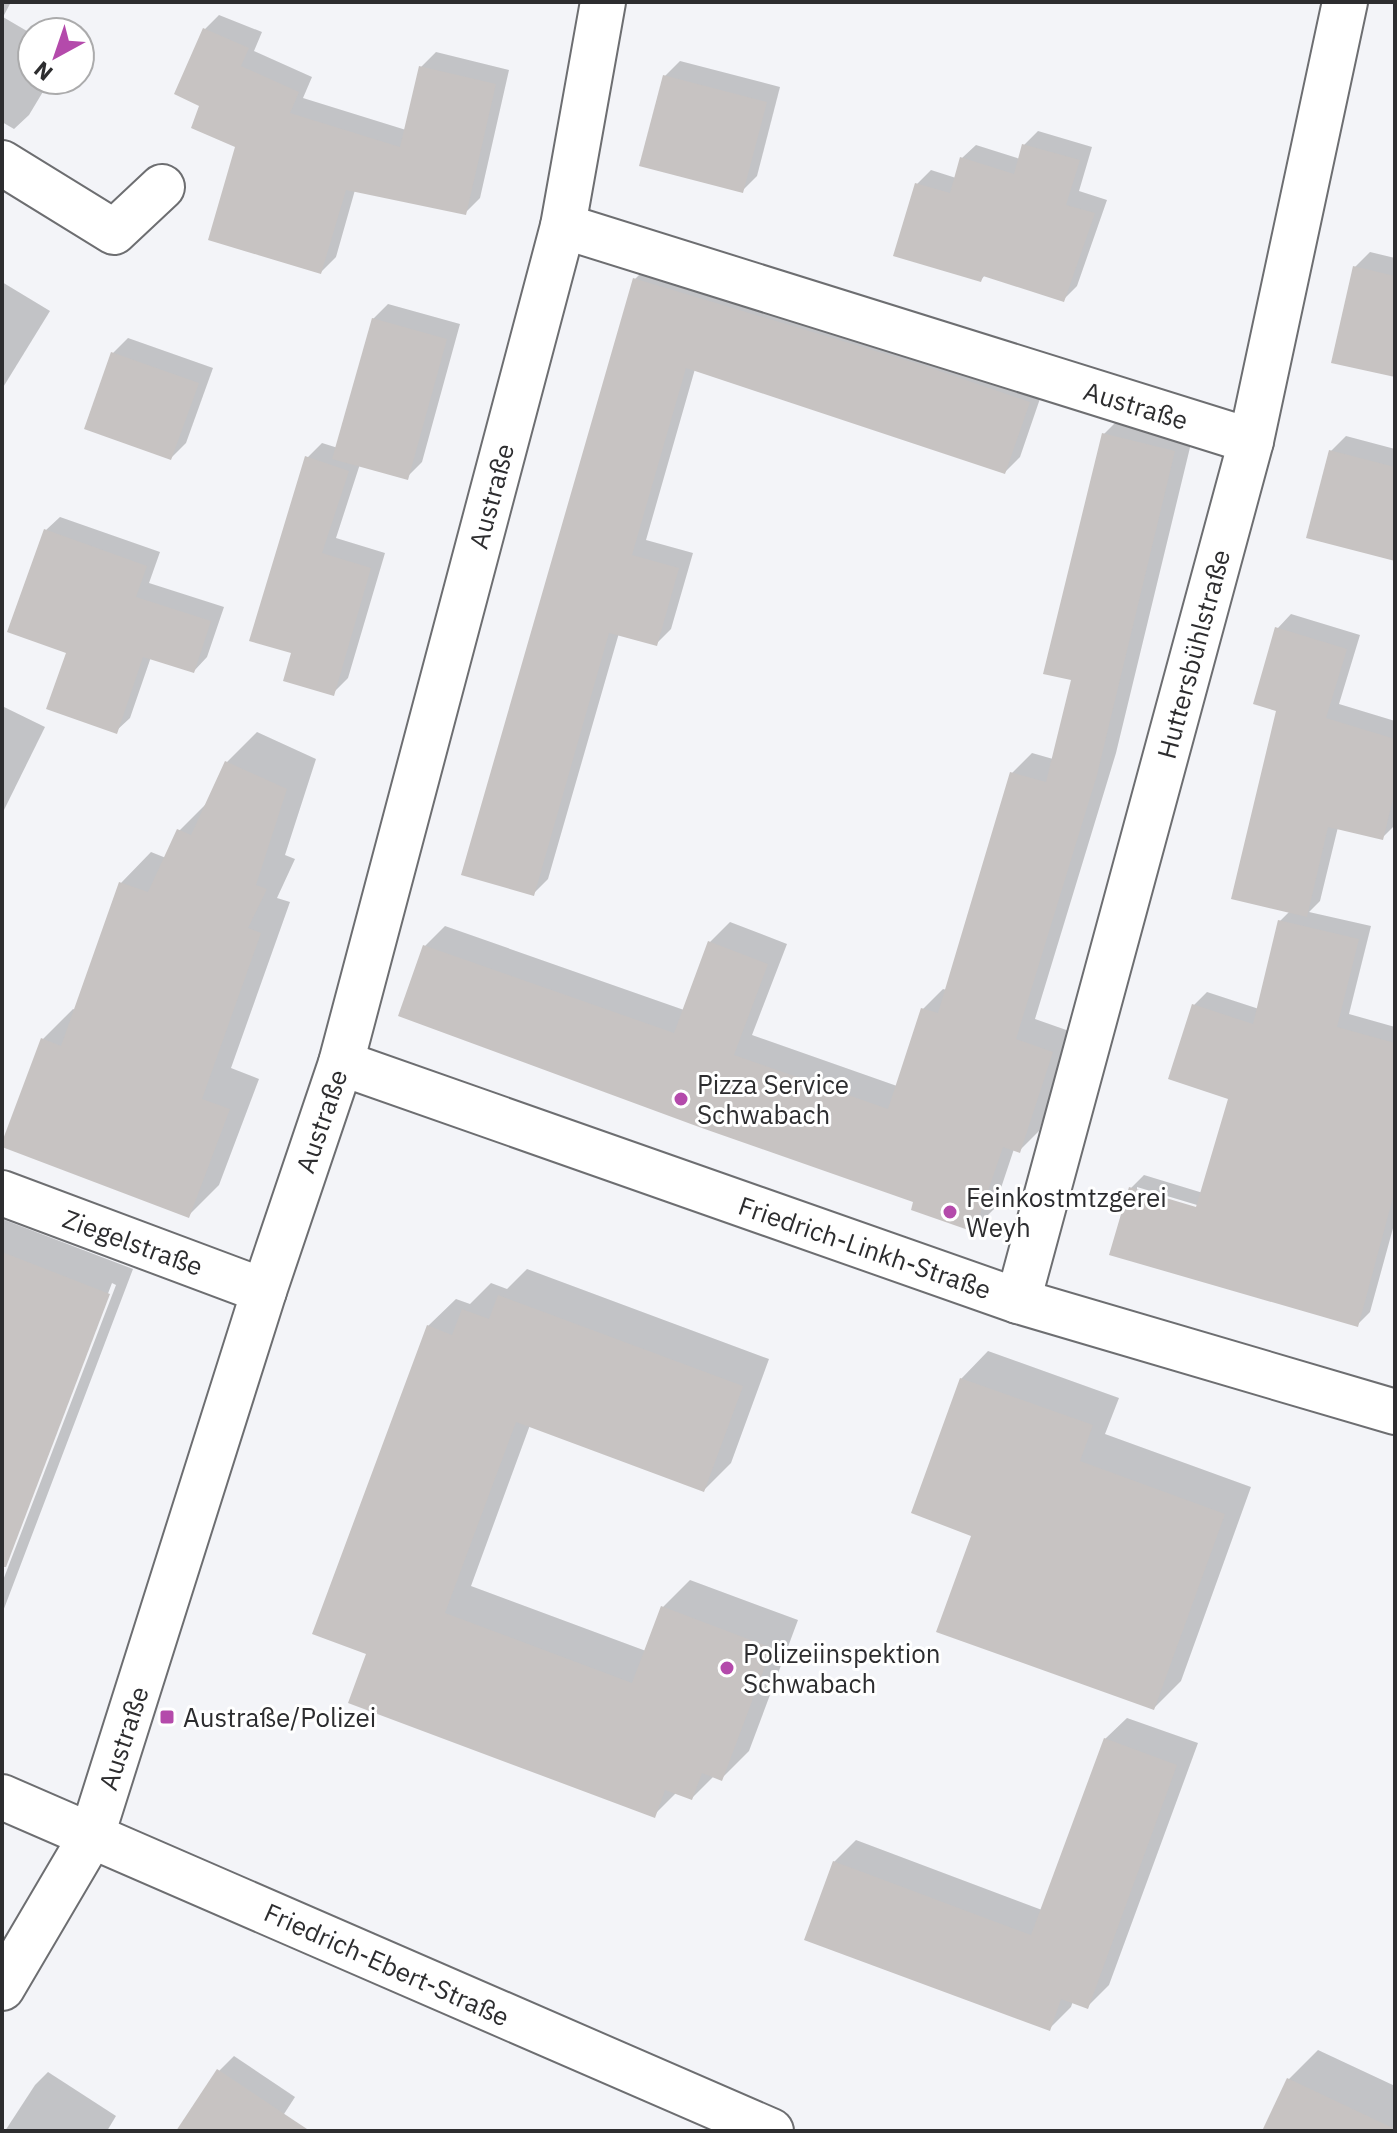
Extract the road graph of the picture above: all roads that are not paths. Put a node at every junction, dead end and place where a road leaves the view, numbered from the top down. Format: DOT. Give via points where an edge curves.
graph roads {
  1 [pos="603,2"];
  2 [pos="1345,2"];
  3 [pos="2,163"];
  4 [pos="162,187"];
  5 [pos="563,226"];
  6 [pos="1251,441"];
  7 [pos="341,1063"];
  8 [pos="2,1193"];
  9 [pos="264,1291"];
  10 [pos="1018,1301"];
  11 [pos="1395,1412"];
  12 [pos="2,1797"];
  13 [pos="92,1835"];
  14 [pos="2,1988"];
  15 [pos="771,2131"];
  1 -- 5 [label="street, Austraße"];
  2 -- 6 [label="street, Huttersbühlstraße"];
  3 -- 4 [label="street" via="114,232"];
  5 -- 6 [label="street, Austraße"];
  5 -- 7 [label="street, Austraße"];
  6 -- 10 [label="street, Huttersbühlstraße"];
  7 -- 9 [label="street, Austraße"];
  7 -- 10 [label="street, Friedrich-Linkh-Straße"];
  8 -- 9 [label="street, Ziegelstraße"];
  9 -- 13 [label="street, Austraße"];
  10 -- 11 [label="street, Friedrich-Linkh-Straße"];
  12 -- 13 [label="street, Friedrich-Ebert-Straße"];
  13 -- 14 [label="street, Austraße"];
  13 -- 15 [label="street, Friedrich-Ebert-Straße"];
}
